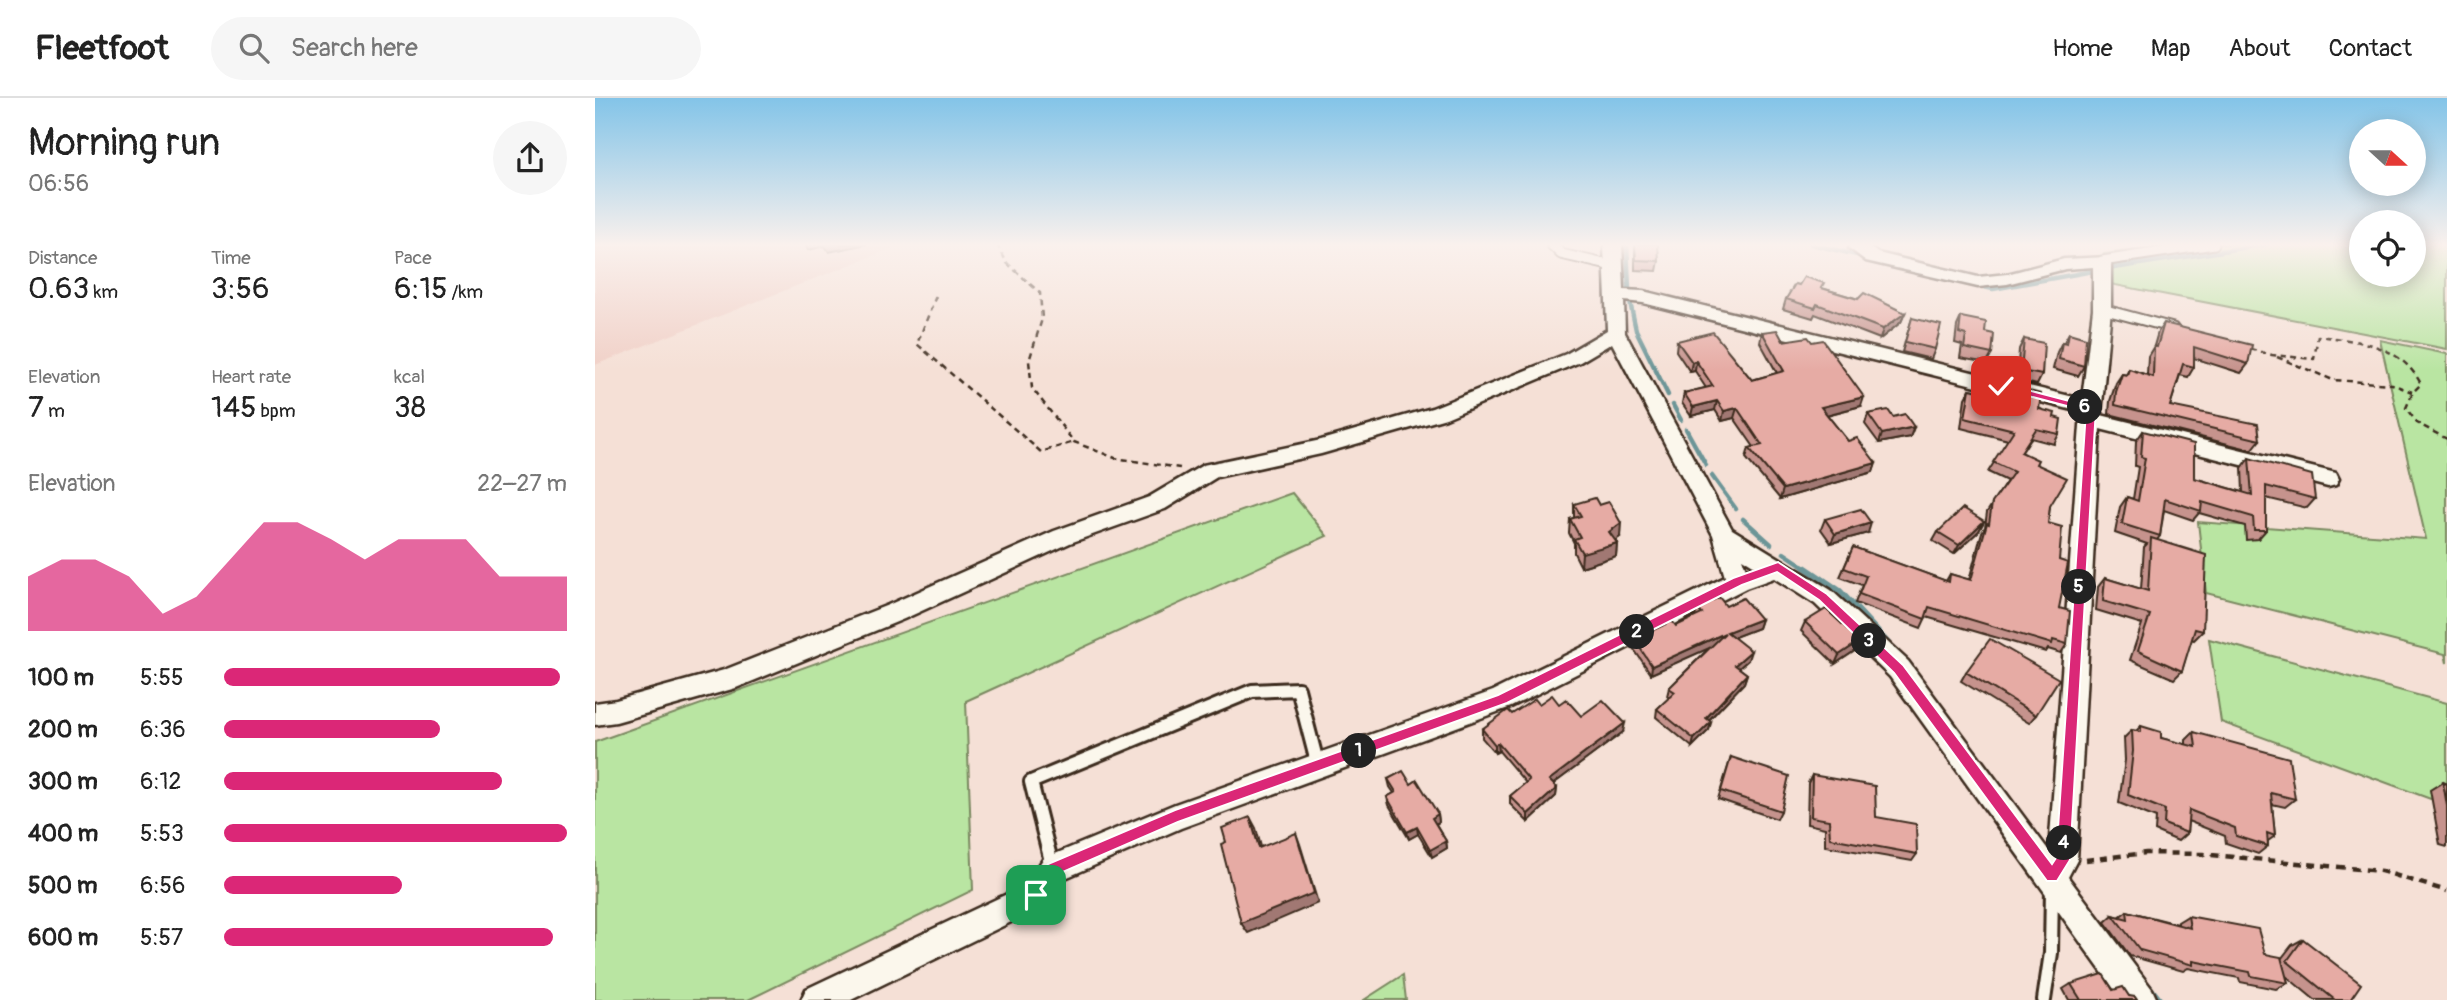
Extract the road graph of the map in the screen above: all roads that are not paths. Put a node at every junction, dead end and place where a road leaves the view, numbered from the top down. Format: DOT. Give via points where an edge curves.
graph roads {
  1 [pos="1614,286"];
  2 [pos="2102,286"];
  3 [pos="1614,295"];
  4 [pos="2102,309"];
  5 [pos="2183,331"];
  6 [pos="1616,333"];
  7 [pos="2091,414"];
  8 [pos="2328,479"];
  9 [pos="1724,535"];
  10 [pos="1778,567"];
  11 [pos="1738,581"];
  12 [pos="595,715"];
  13 [pos="1318,766"];
  14 [pos="2058,868"];
  15 [pos="1053,869"];
  16 [pos="817,1000"];
  17 [pos="2044,1000"];
  18 [pos="2141,1000"];
  1 -- 3 [label="street"];
  2 -- 4 [label="street"];
  3 -- 6 [label="street"];
  3 -- 7 [label="street" via="1643,297"];
  4 -- 5 [label="lane"];
  4 -- 7 [label="street"];
  6 -- 9 [label="street"];
  6 -- 12 [label="street" via="1573,358 1439,413 1321,447 1211,470 1157,503 1062,537 896,612 727,680"];
  7 -- 8 [label="street"];
  7 -- 14 [label="street"];
  9 -- 10 [label="street"];
  9 -- 11 [label="street"];
  10 -- 11 [label="street"];
  10 -- 14 [label="street" via="1823,597 1899,669"];
  11 -- 13 [label="street" via="1502,699"];
  13 -- 15 [label="street" via="1175,817"];
  13 -- 15 [label="lane" via="1298,690 1252,691 1031,782"];
  14 -- 17 [label="lane"];
  14 -- 18 [label="street"];
  15 -- 16 [label="street" via="1036,895"];
}
